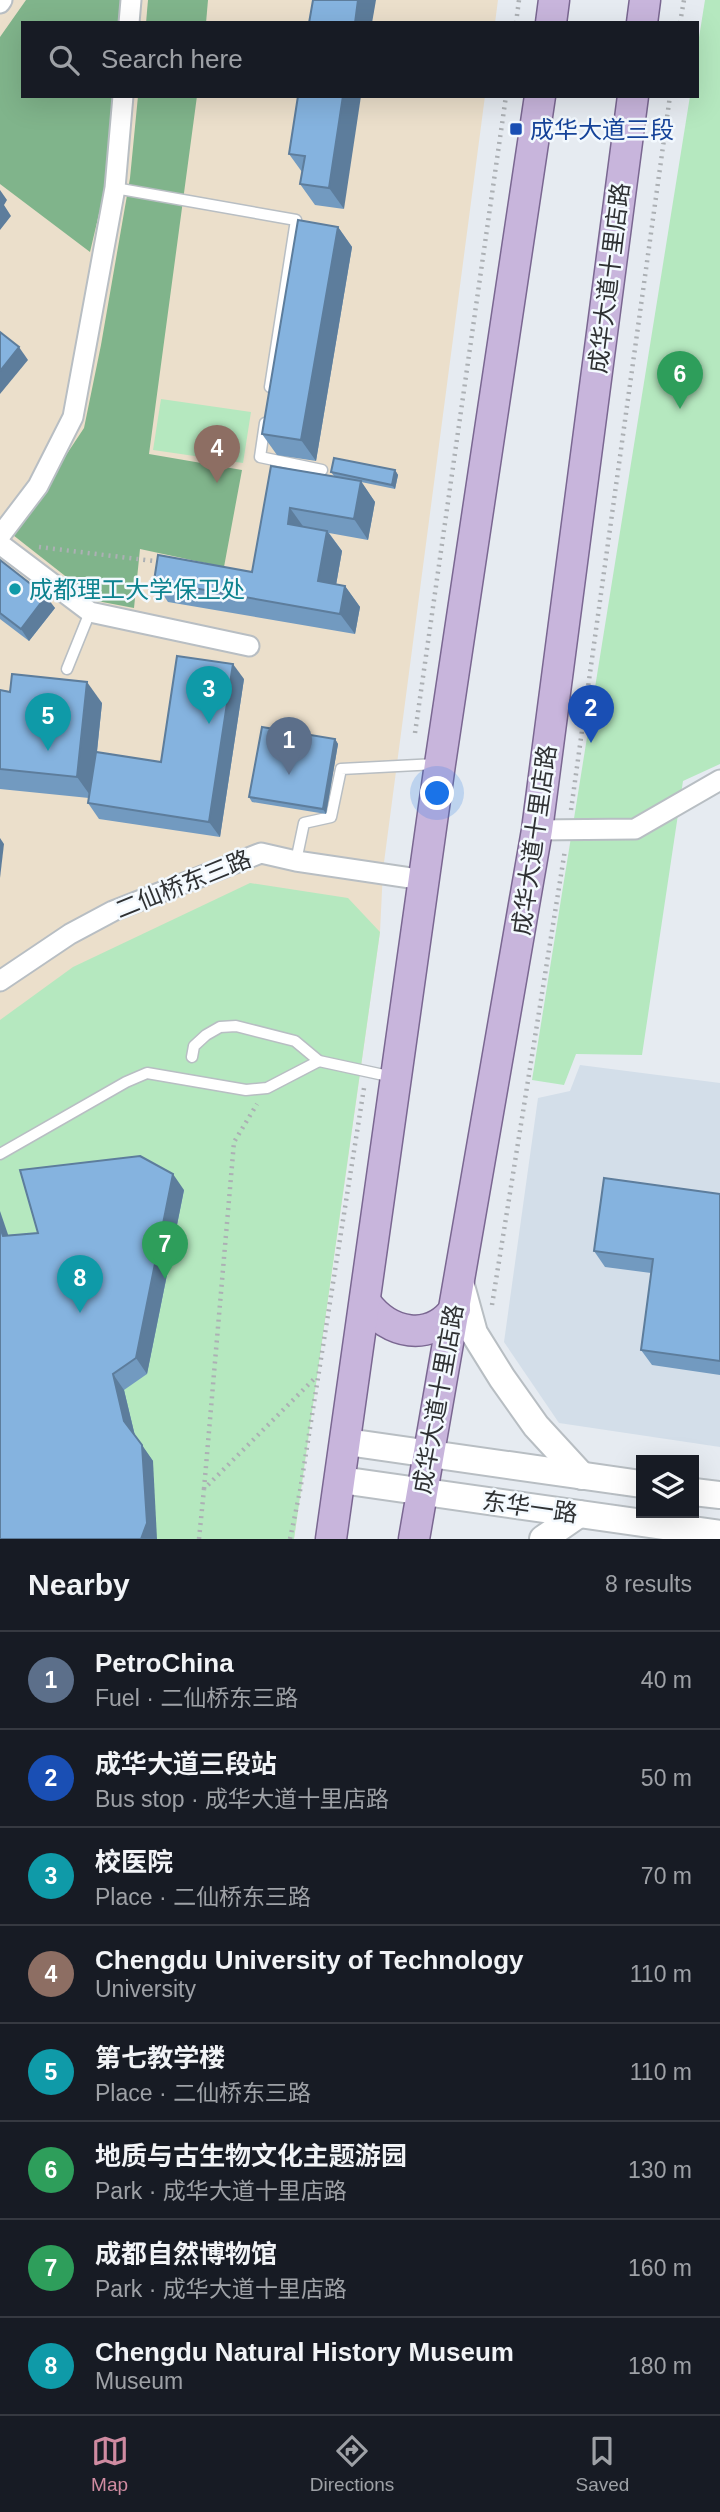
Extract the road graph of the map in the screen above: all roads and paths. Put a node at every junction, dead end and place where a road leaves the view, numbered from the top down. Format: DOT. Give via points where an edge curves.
graph roads {
  1 [pos="131,0"];
  2 [pos="519,0"];
  3 [pos="554,0"];
  4 [pos="645,0"];
  5 [pos="684,0"];
  6 [pos="129,21"];
  7 [pos="516,21"];
  8 [pos="551,21"];
  9 [pos="642,21"];
  10 [pos="680,21"];
  11 [pos="123,98"];
  12 [pos="506,98"];
  13 [pos="540,98"];
  14 [pos="633,98"];
  15 [pos="670,98"];
  16 [pos="115,188"];
  17 [pos="268,405"];
  18 [pos="266,418"];
  19 [pos="322,470"];
  20 [pos="0,536"];
  21 [pos="0,544"];
  22 [pos="27,545"];
  23 [pos="174,564"];
  24 [pos="90,612"];
  25 [pos="248,646"];
  26 [pos="67,669"];
  27 [pos="440,764"];
  28 [pos="411,765"];
  29 [pos="720,780"];
  30 [pos="537,830"];
  31 [pos="568,830"];
  32 [pos="296,861"];
  33 [pos="424,880"];
  34 [pos="0,981"];
  35 [pos="192,1057"];
  36 [pos="319,1061"];
  37 [pos="367,1071"];
  38 [pos="397,1078"];
  39 [pos="267,1088"];
  40 [pos="0,1154"];
  41 [pos="457,1295"];
  42 [pos="366,1303"];
  43 [pos="491,1309"];
  44 [pos="316,1377"];
  45 [pos="346,1442"];
  46 [pos="428,1454"];
  47 [pos="582,1476"];
  48 [pos="341,1480"];
  49 [pos="636,1483"];
  50 [pos="204,1489"];
  51 [pos="421,1491"];
  52 [pos="699,1493"];
  53 [pos="720,1495"];
  54 [pos="579,1514"];
  55 [pos="720,1534"];
  56 [pos="199,1539"];
  57 [pos="290,1539"];
  58 [pos="331,1539"];
  59 [pos="414,1539"];
  60 [pos="543,1539"];
  1 -- 6 [label="street"];
  2 -- 7 [label="path"];
  3 -- 8 [label="main road"];
  4 -- 9 [label="main road"];
  5 -- 10 [label="path"];
  11 -- 16 [label="street"];
  12 -- 28 [label="path"];
  13 -- 27 [label="main road"];
  14 -- 30 [label="main road, 成华大道十里店路"];
  15 -- 31 [label="path"];
  16 -- 17 [label="lane" via="296,220"];
  16 -- 20 [label="street" via="73,417 38,486"];
  18 -- 19 [label="lane" via="260,457"];
  21 -- 24 [label="street"];
  22 -- 23 [label="path"];
  24 -- 25 [label="street"];
  24 -- 26 [label="lane"];
  27 -- 28 [label="lane"];
  27 -- 33 [label="main road"];
  28 -- 32 [label="lane" via="341,769 331,817 304,823"];
  29 -- 31 [label="street" via="635,829"];
  30 -- 31 [label="street"];
  30 -- 41 [label="main road, 成华大道十里店路"];
  31 -- 43 [label="path"];
  32 -- 33 [label="street, 二仙桥东三路"];
  32 -- 34 [label="street, 二仙桥东三路" via="261,853 113,911 69,934"];
  33 -- 38 [label="main road"];
  35 -- 36 [label="lane" via="194,1046 206,1035 220,1027 236,1026 295,1041"];
  36 -- 37 [label="lane"];
  36 -- 39 [label="lane"];
  37 -- 38 [label="lane"];
  37 -- 44 [label="path"];
  38 -- 42 [label="main road"];
  39 -- 40 [label="lane" via="246,1090 147,1073"];
  39 -- 50 [label="path" via="234,1142"];
  41 -- 42 [label="main road" via="445,1321 422,1331 393,1327 375,1316"];
  41 -- 46 [label="main road, 成华大道十里店路"];
  41 -- 47 [label="street" via="502,1378 536,1426"];
  42 -- 45 [label="main road"];
  44 -- 50 [label="path"];
  44 -- 57 [label="path"];
  45 -- 46 [label="street, 东华一路"];
  45 -- 48 [label="main road"];
  46 -- 47 [label="street, 东华一路"];
  46 -- 51 [label="main road, 成华大道十里店路"];
  47 -- 49 [label="street, 东华一路"];
  48 -- 51 [label="street, 东华一路"];
  48 -- 58 [label="main road"];
  50 -- 56 [label="path"];
  51 -- 54 [label="street, 东华一路"];
  51 -- 59 [label="main road, 成华大道十里店路"];
  52 -- 53 [label="street"];
  54 -- 55 [label="street, 东华一路"];
  54 -- 60 [label="street"];
}
